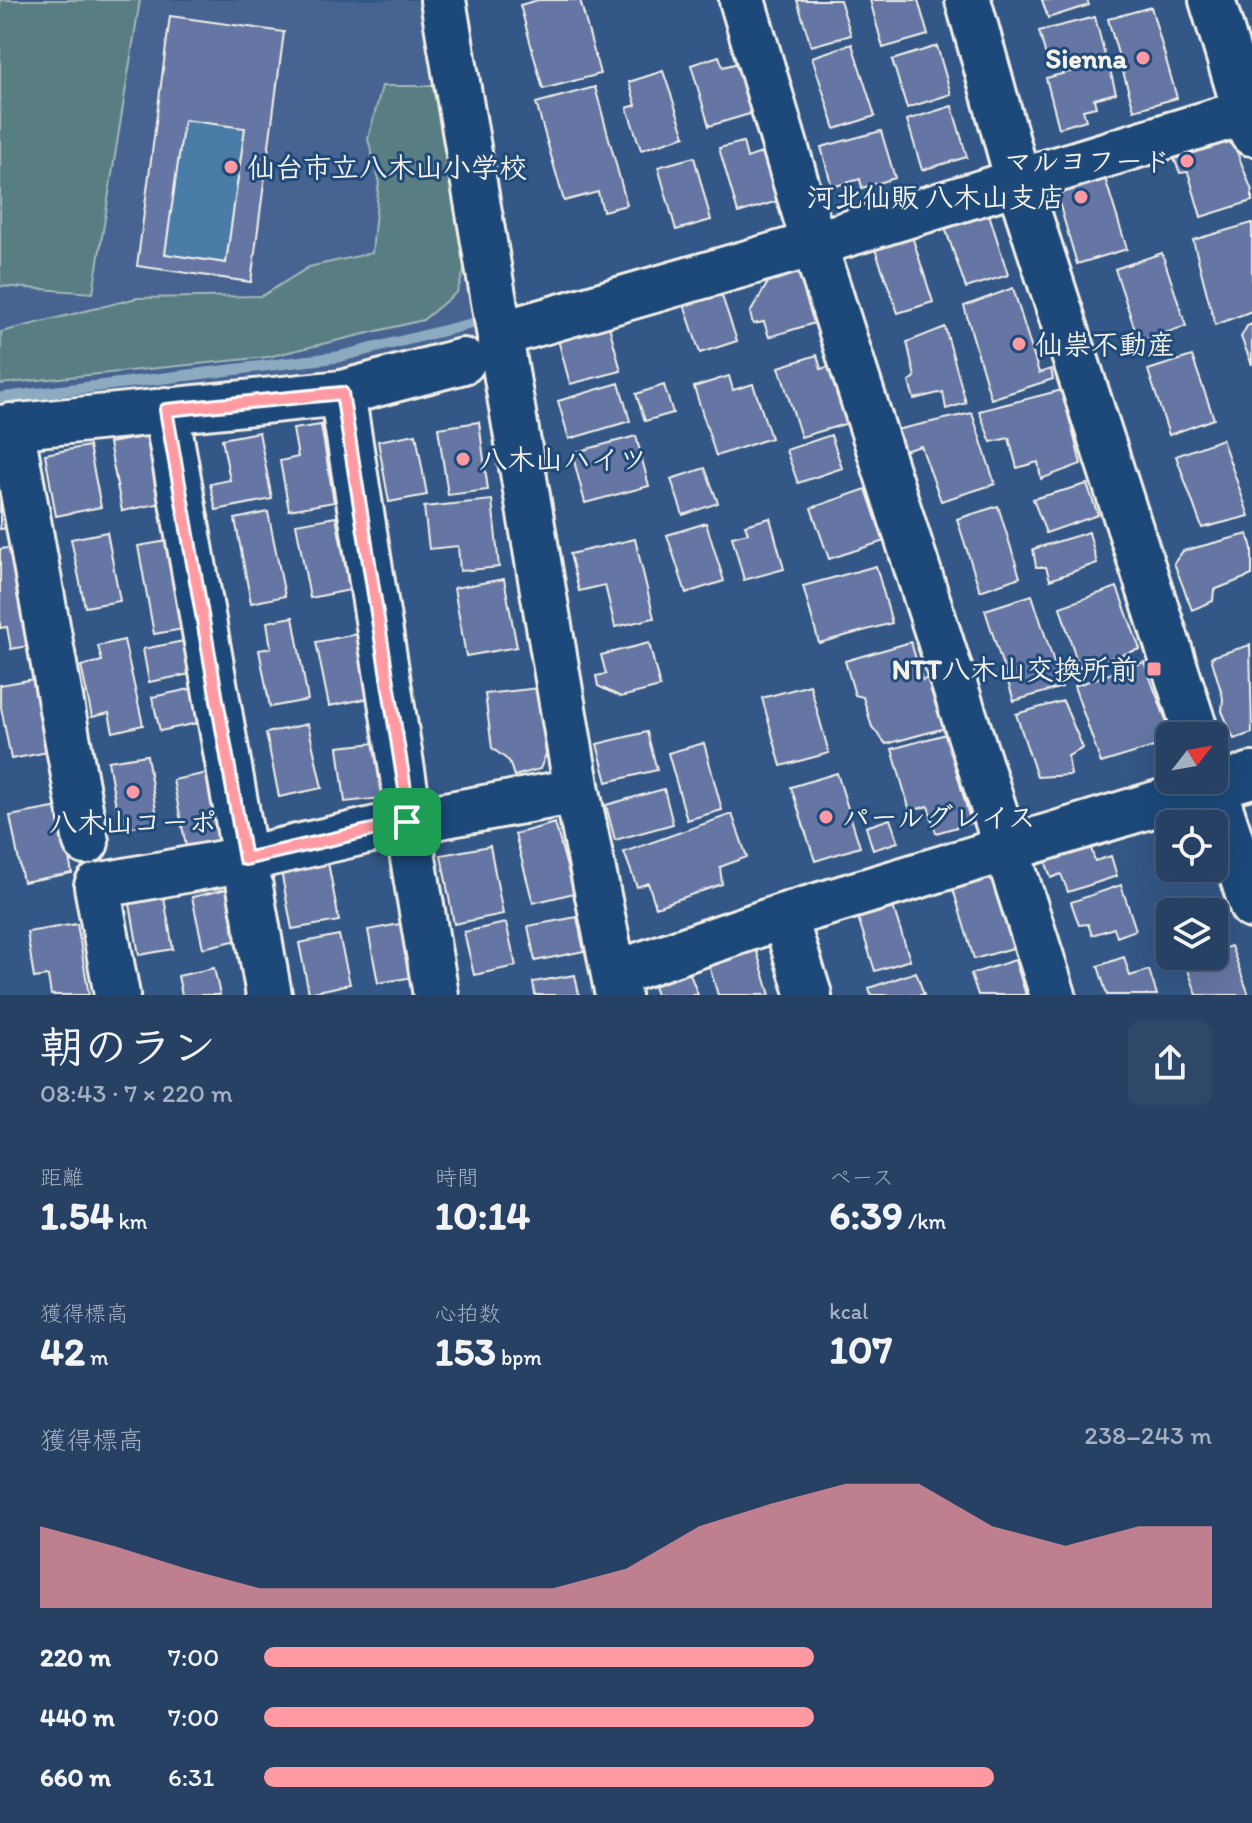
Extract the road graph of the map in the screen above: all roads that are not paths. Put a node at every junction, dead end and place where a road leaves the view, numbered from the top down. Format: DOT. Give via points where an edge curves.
graph roads {
  1 [pos="443,0"];
  2 [pos="742,0"];
  3 [pos="968,0"];
  4 [pos="1212,0"];
  5 [pos="1250,118"];
  6 [pos="1018,181"];
  7 [pos="814,244"];
  8 [pos="500,334"];
  9 [pos="463,361"];
  10 [pos="342,393"];
  11 [pos="166,410"];
  12 [pos="6,427"];
  13 [pos="1192,722"];
  14 [pos="577,791"];
  15 [pos="1184,794"];
  16 [pos="1228,794"];
  17 [pos="407,822"];
  18 [pos="86,842"];
  19 [pos="1008,849"];
  20 [pos="245,859"];
  21 [pos="1252,906"];
  22 [pos="784,916"];
  23 [pos="616,985"];
  24 [pos="117,995"];
  25 [pos="269,995"];
  26 [pos="436,995"];
  27 [pos="809,995"];
  28 [pos="1053,995"];
  1 -- 8 [label="street"];
  2 -- 7 [label="street"];
  3 -- 6 [label="street"];
  4 -- 5 [label="street"];
  5 -- 6 [label="street"];
  6 -- 7 [label="street"];
  6 -- 13 [label="street"];
  7 -- 8 [label="street"];
  7 -- 19 [label="street"];
  8 -- 14 [label="street"];
  9 -- 10 [label="street"];
  10 -- 11 [label="street"];
  10 -- 17 [label="street"];
  11 -- 12 [label="street"];
  11 -- 20 [label="street"];
  12 -- 18 [label="street"];
  14 -- 17 [label="street"];
  14 -- 23 [label="street"];
  15 -- 19 [label="street"];
  16 -- 21 [label="street"];
  17 -- 20 [label="street"];
  17 -- 26 [label="street"];
  19 -- 22 [label="street"];
  19 -- 28 [label="street"];
  20 -- 24 [label="street" via="97,886"];
  20 -- 25 [label="street"];
  22 -- 23 [label="street"];
  22 -- 27 [label="street"];
}
